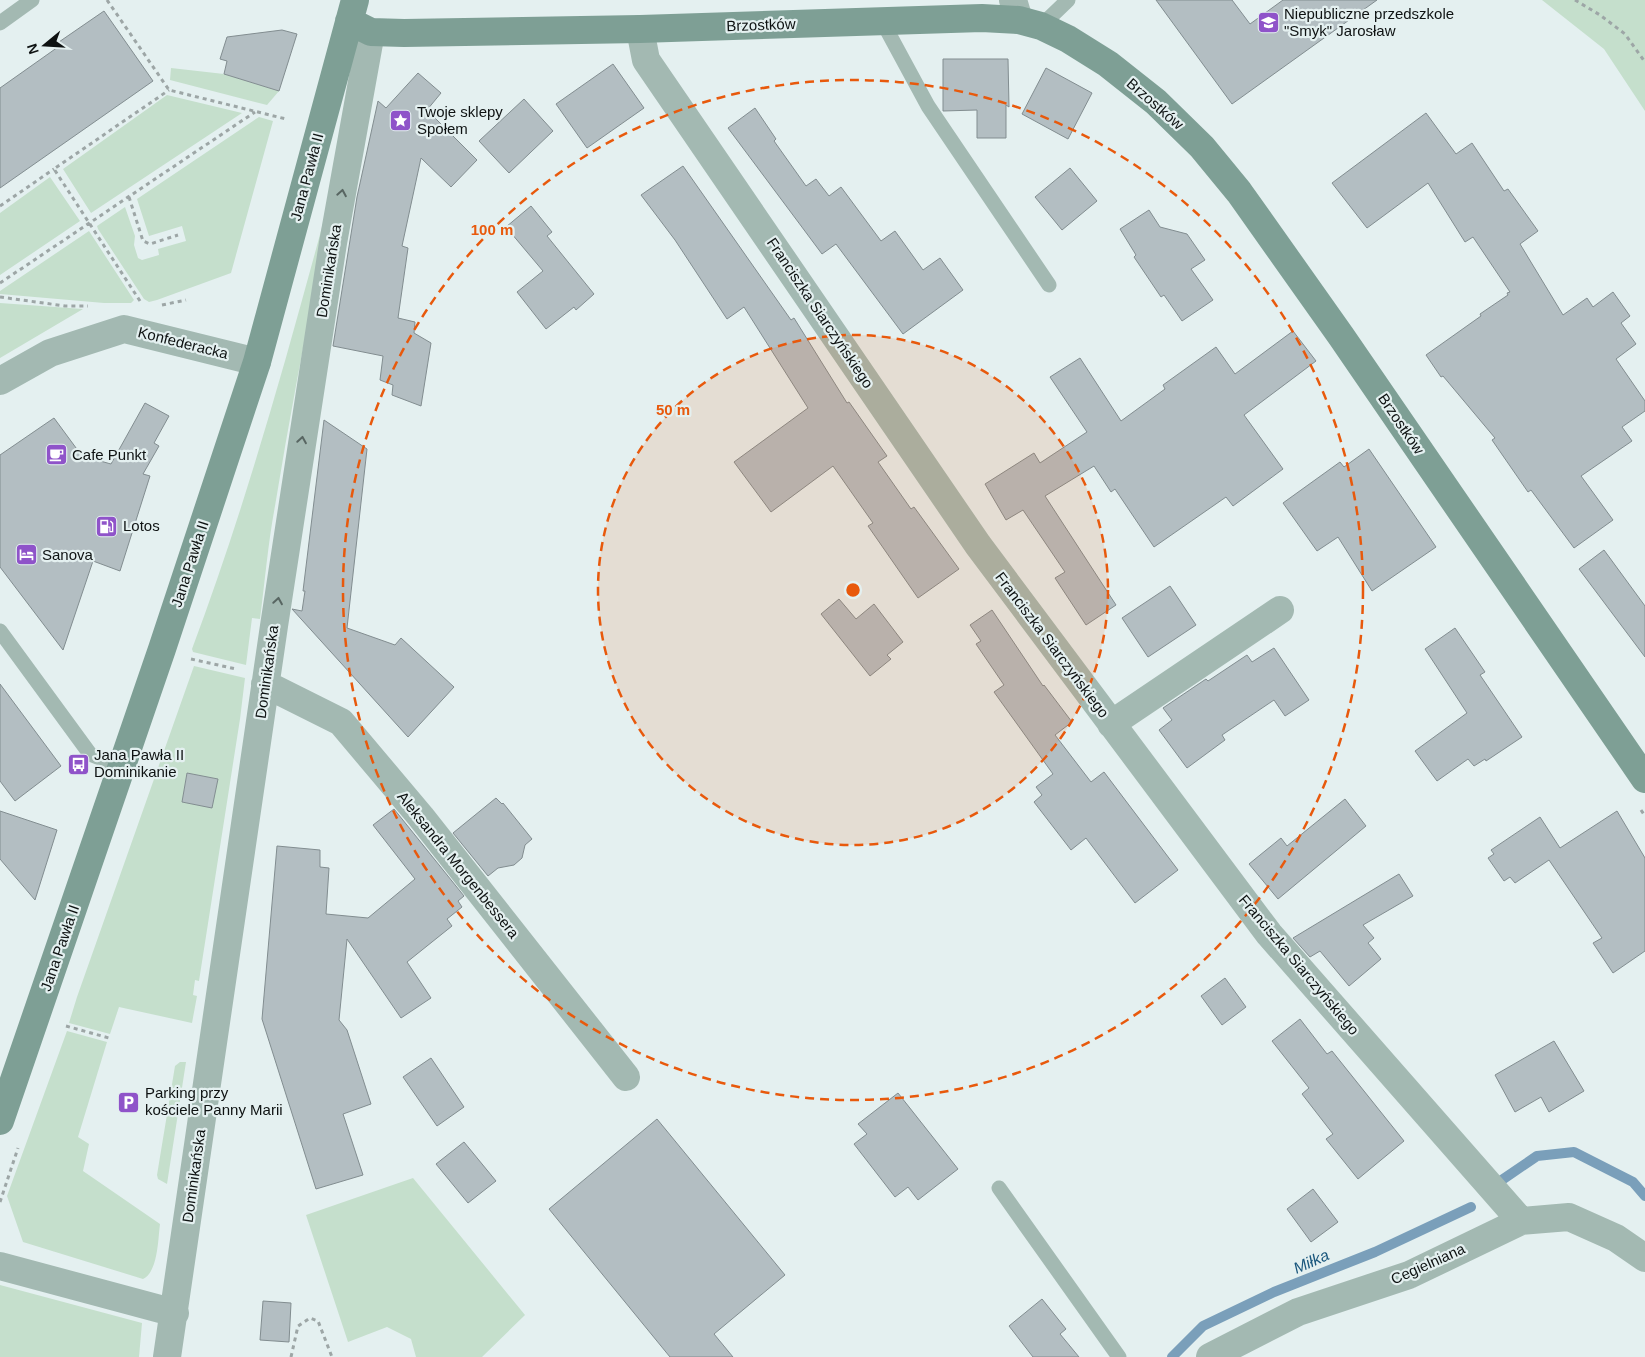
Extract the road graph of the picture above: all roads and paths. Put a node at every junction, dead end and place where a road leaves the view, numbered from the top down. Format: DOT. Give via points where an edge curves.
graph roads {
  1 [pos="32,0"];
  2 [pos="107,0"];
  3 [pos="1068,0"];
  4 [pos="1575,0"];
  5 [pos="1025,15"];
  6 [pos="358,18"];
  7 [pos="882,21"];
  8 [pos="0,23"];
  9 [pos="640,29"];
  10 [pos="1645,50"];
  11 [pos="1640,54"];
  12 [pos="1645,62"];
  13 [pos="169,90"];
  14 [pos="255,112"];
  15 [pos="286,119"];
  16 [pos="54,169"];
  17 [pos="129,197"];
  18 [pos="0,206"];
  19 [pos="90,223"];
  20 [pos="178,235"];
  21 [pos="0,283"];
  22 [pos="1049,285"];
  23 [pos="0,296"];
  24 [pos="186,300"];
  25 [pos="92,307"];
  26 [pos="154,307"];
  27 [pos="146,309"];
  28 [pos="257,362"];
  29 [pos="0,381"];
  30 [pos="1280,610"];
  31 [pos="0,630"];
  32 [pos="190,659"];
  33 [pos="242,671"];
  34 [pos="265,684"];
  35 [pos="1111,724"];
  36 [pos="122,767"];
  37 [pos="1645,779"];
  38 [pos="69,1027"];
  39 [pos="109,1038"];
  40 [pos="626,1077"];
  41 [pos="0,1121"];
  42 [pos="999,1188"];
  43 [pos="1521,1221"];
  44 [pos="1645,1258"];
  45 [pos="0,1266"];
  46 [pos="175,1313"];
  47 [pos="167,1357"];
  48 [pos="291,1357"];
  49 [pos="332,1357"];
  50 [pos="1119,1357"];
  51 [pos="1210,1357"];
  1 -- 8 [label="lane"];
  2 -- 13 [label="path"];
  3 -- 5 [label="lane"];
  4 -- 11 [label="path" via="1625,34"];
  5 -- 7 [label="street, Brzostków"];
  5 -- 37 [label="street, Brzostków" via="1108,64 1156,102 1202,147 1240,192"];
  6 -- 9 [label="street, Brzostków"];
  6 -- 28 [label="street, Jana Pawła II"];
  34 -- 6 [label="street, Dominikańska, one-way" via="333,243"];
  7 -- 9 [label="street, Brzostków"];
  7 -- 22 [label="lane" via="928,106"];
  9 -- 35 [label="street, Franciszka Siarczyńskiego" via="646,60 978,545"];
  10 -- 11 [label="path"];
  11 -- 12 [label="path"];
  13 -- 14 [label="path"];
  13 -- 16 [label="path"];
  14 -- 15 [label="path"];
  14 -- 17 [label="path"];
  16 -- 18 [label="path"];
  16 -- 19 [label="path"];
  17 -- 19 [label="path"];
  17 -- 20 [label="path" via="143,241 150,244"];
  19 -- 21 [label="path"];
  19 -- 27 [label="path"];
  23 -- 25 [label="path"];
  24 -- 26 [label="path"];
  28 -- 29 [label="street, Konfederacka" via="124,328 50,353"];
  28 -- 36 [label="street, Jana Pawła II"];
  30 -- 35 [label="street"];
  31 -- 36 [label="lane" via="90,754"];
  32 -- 33 [label="path"];
  34 -- 40 [label="street, Aleksandra Morgenbessera" via="341,722 421,817"];
  34 -- 46 [label="street, Dominikańska"];
  35 -- 43 [label="street, Franciszka Siarczyńskiego" via="1269,934"];
  36 -- 41 [label="street, Jana Pawła II"];
  38 -- 39 [label="path"];
  42 -- 50 [label="lane"];
  43 -- 44 [label="street, Cegielniana" via="1569,1217 1616,1238"];
  43 -- 51 [label="street, Cegielniana" via="1409,1275 1298,1312"];
  45 -- 46 [label="street"];
  46 -- 47 [label="street, Dominikańska"];
  48 -- 49 [label="path" via="298,1326 310,1318 318,1321"];
}
